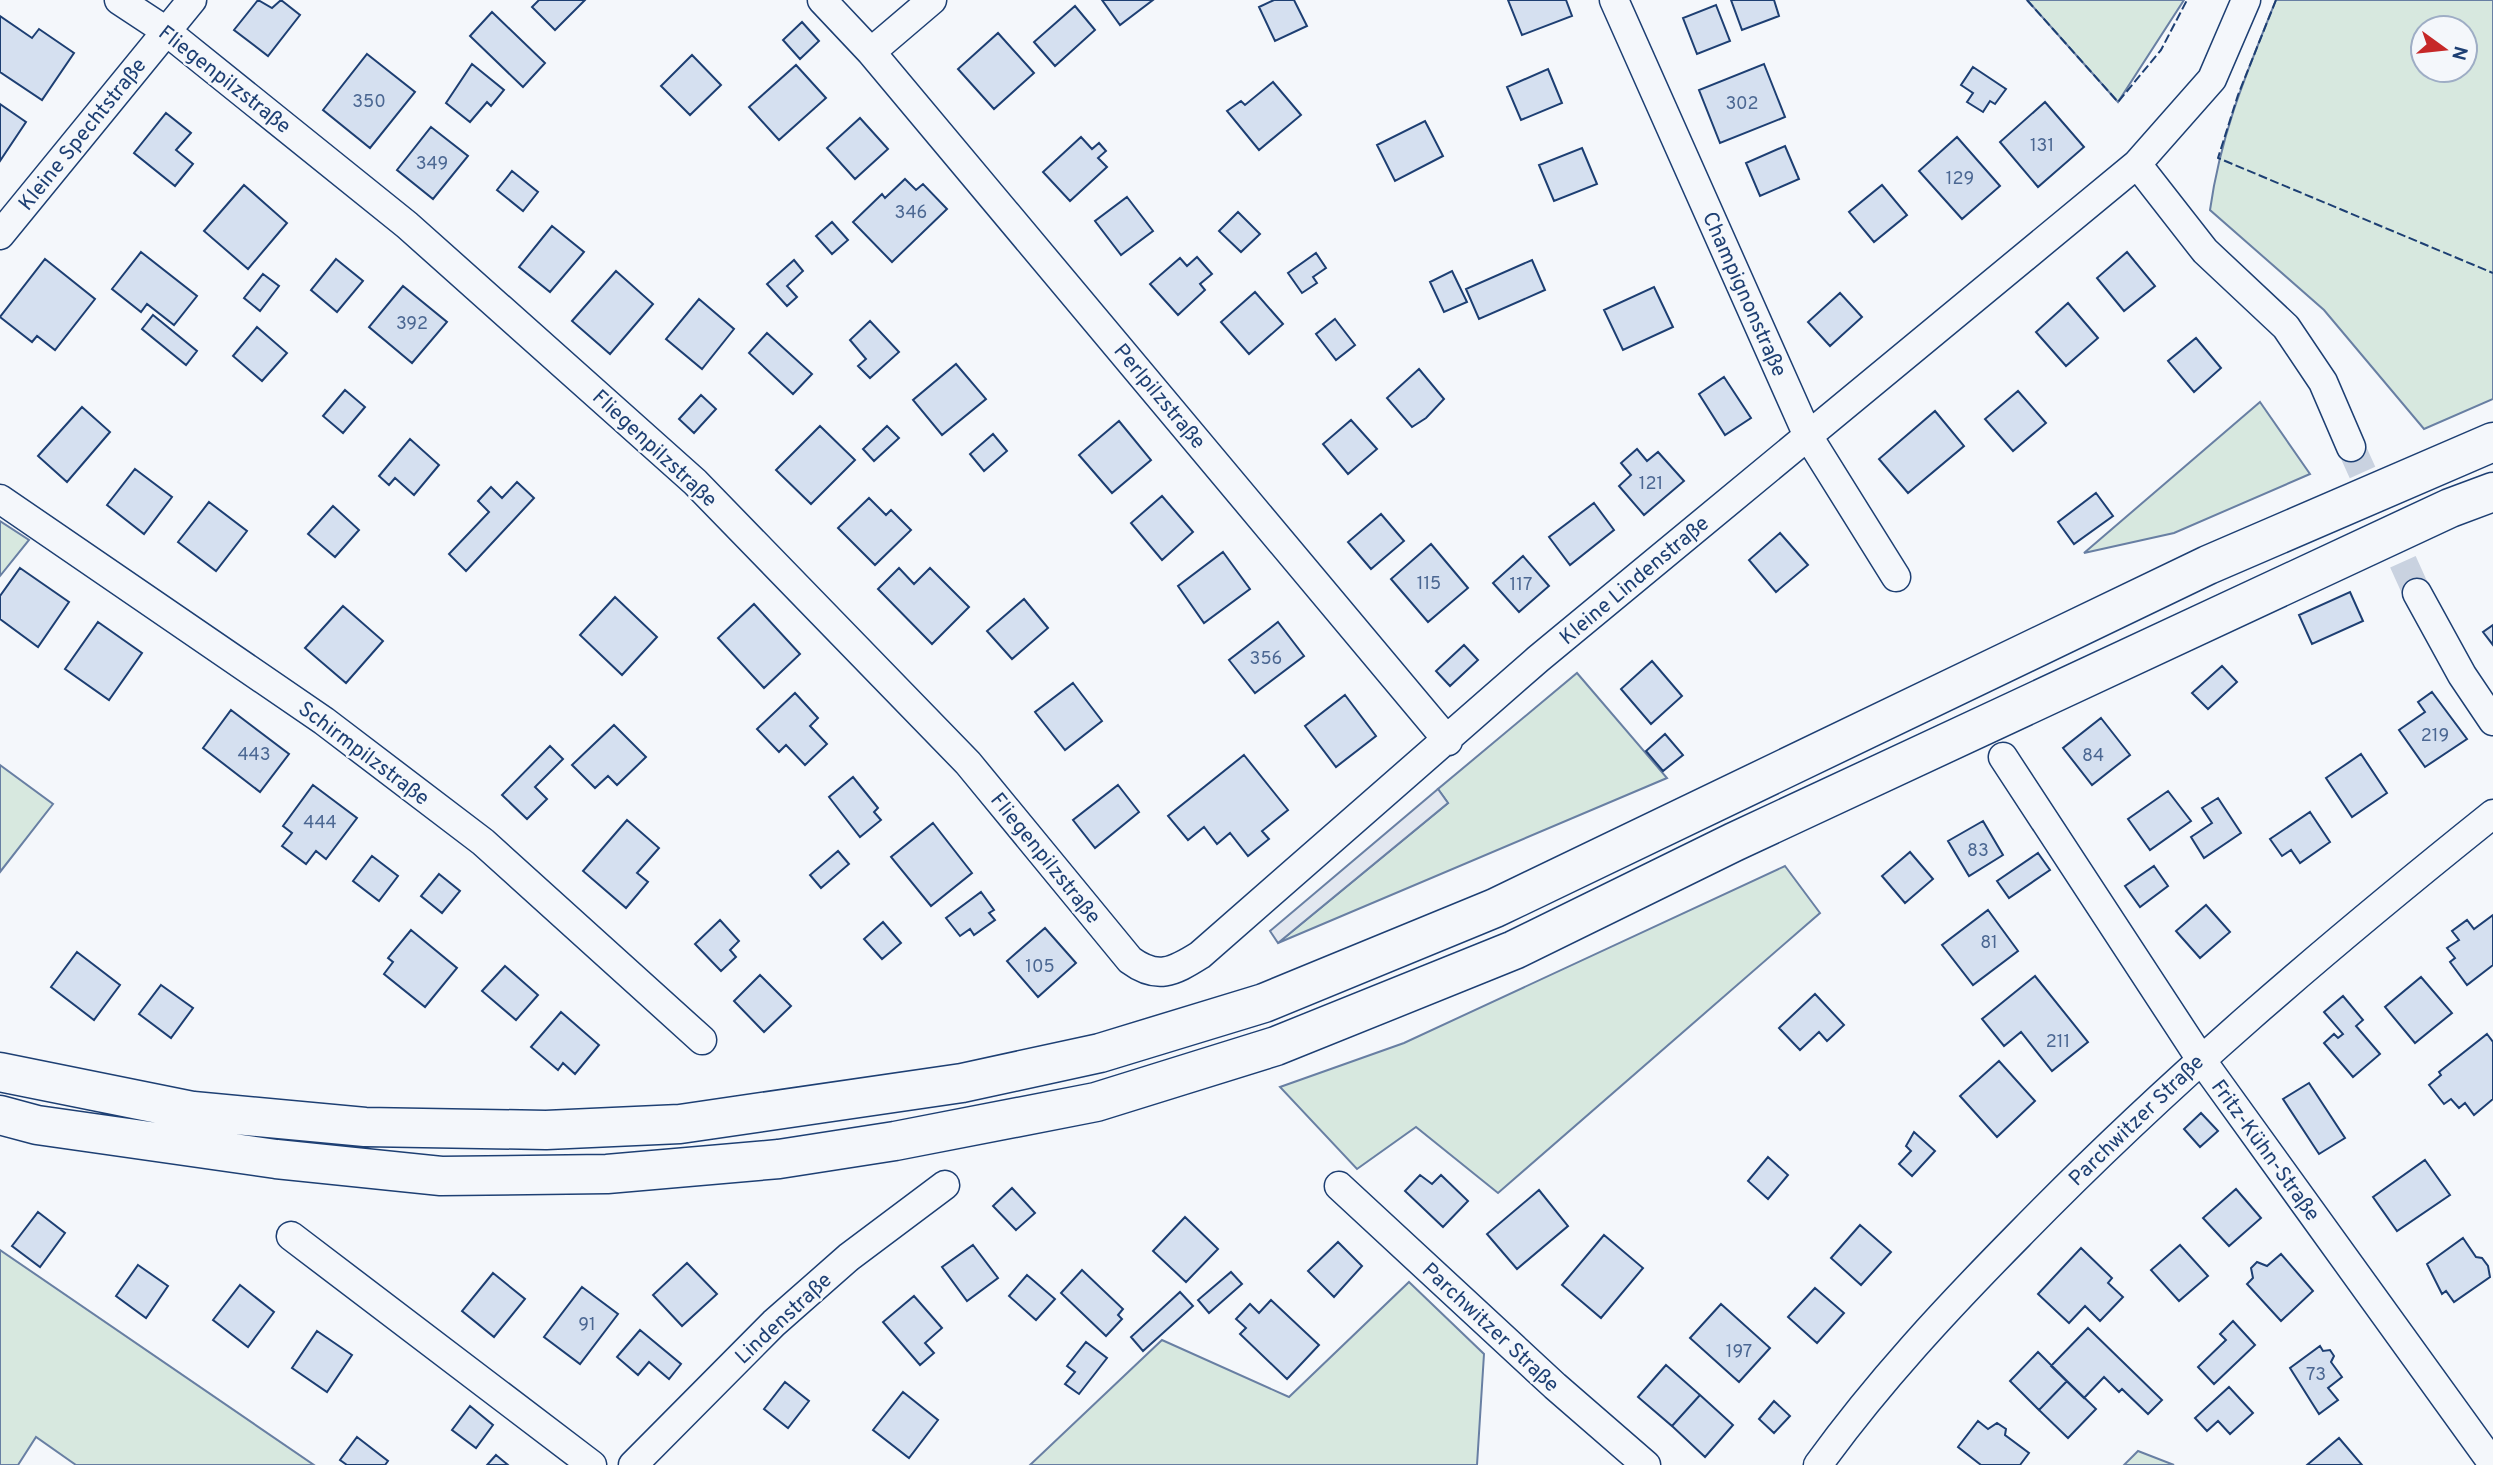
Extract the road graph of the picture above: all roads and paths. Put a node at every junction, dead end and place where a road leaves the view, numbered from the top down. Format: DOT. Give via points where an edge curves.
graph roads {
  1 [pos="120,0"];
  2 [pos="192,0"];
  3 [pos="822,0"];
  4 [pos="932,0"];
  5 [pos="1614,0"];
  6 [pos="2246,0"];
  7 [pos="166,31"];
  8 [pos="871,52"];
  9 [pos="2137,164"];
  10 [pos="0,235"];
  11 [pos="1808,436"];
  12 [pos="2493,442"];
  13 [pos="2351,447"];
  14 [pos="2493,492"];
  15 [pos="0,499"];
  16 [pos="1896,577"];
  17 [pos="2417,593"];
  18 [pos="2493,721"];
  19 [pos="1448,741"];
  20 [pos="2003,757"];
  21 [pos="2493,814"];
  22 [pos="1130,960"];
  23 [pos="702,1040"];
  24 [pos="2200,1058"];
  25 [pos="0,1072"];
  26 [pos="0,1115"];
  27 [pos="945,1185"];
  28 [pos="1339,1186"];
  29 [pos="291,1236"];
  30 [pos="2493,1464"];
  31 [pos="592,1465"];
  32 [pos="633,1465"];
  33 [pos="1646,1465"];
  34 [pos="1818,1465"];
  1 -- 7 [label="street, Fliegenpilzstraße"];
  2 -- 7 [label="street, Kleine Spechtstraße"];
  3 -- 8 [label="street, Perlpilzstraße"];
  4 -- 8 [label="street"];
  5 -- 11 [label="street, Champignonstraße"];
  6 -- 9 [label="street, Kleine Lindenstraße" via="2212,79"];
  7 -- 10 [label="street, Kleine Spechtstraße"];
  7 -- 22 [label="street, Fliegenpilzstraße" via="407,225 695,482 968,763"];
  8 -- 19 [label="street, Perlpilzstraße"];
  9 -- 11 [label="street, Kleine Lindenstraße"];
  9 -- 13 [label="street" via="2205,251 2286,327 2322,382"];
  11 -- 16 [label="street, Champignonstraße"];
  11 -- 19 [label="street, Kleine Lindenstraße" via="1538,659"];
  12 -- 25 [label="highway" via="2208,565 1495,908 1264,1003 1100,1052 962,1083 680,1124 546,1130 365,1127 193,1111"];
  14 -- 26 [label="highway" via="1747,836 1514,950 1276,1046 1096,1102 779,1159 607,1174 441,1176 276,1159 37,1125"];
  15 -- 23 [label="street, Schirmpilzstraße" via="324,721 483,842"];
  17 -- 18 [label="street"];
  19 -- 22 [label="street, Kleine Lindenstraße" via="1200,955 1179,968 1160,972 1145,972"];
  20 -- 24 [label="street, Fritz-Kühn-Straße"];
  21 -- 24 [label="street, Parchwitzer Straße"];
  24 -- 30 [label="street, Fritz-Kühn-Straße"];
  24 -- 34 [label="street, Parchwitzer Straße" via="2109,1142 1952,1303 1867,1398"];
  27 -- 32 [label="street, Lindenstraße" via="849,1257 774,1323"];
  28 -- 33 [label="street, Parchwitzer Straße"];
  29 -- 31 [label="street"];
}
